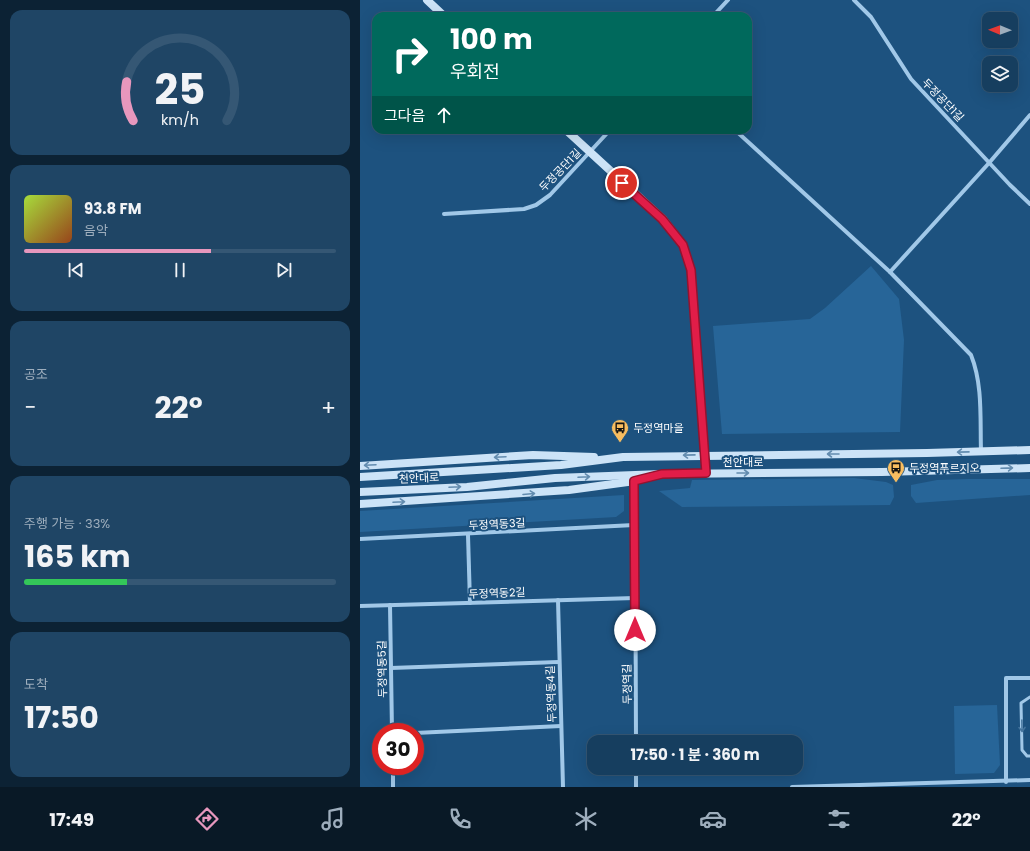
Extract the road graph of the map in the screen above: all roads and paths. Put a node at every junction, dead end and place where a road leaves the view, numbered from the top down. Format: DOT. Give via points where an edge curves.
graph roads {
  1 [pos="427,0"];
  2 [pos="728,0"];
  3 [pos="854,0"];
  4 [pos="440,12"];
  5 [pos="717,12"];
  6 [pos="1030,115"];
  7 [pos="570,134"];
  8 [pos="606,134"];
  9 [pos="739,134"];
  10 [pos="589,152"];
  11 [pos="989,163"];
  12 [pos="1030,204"];
  13 [pos="444,214"];
  14 [pos="890,272"];
  15 [pos="1030,450"];
  16 [pos="981,452"];
  17 [pos="705,455"];
  18 [pos="623,457"];
  19 [pos="360,466"];
  20 [pos="1030,468"];
  21 [pos="706,473"];
  22 [pos="662,474"];
  23 [pos="360,477"];
  24 [pos="634,481"];
  25 [pos="360,492"];
  26 [pos="360,504"];
  27 [pos="634,525"];
  28 [pos="468,535"];
  29 [pos="360,539"];
  30 [pos="635,598"];
  31 [pos="558,600"];
  32 [pos="470,603"];
  33 [pos="390,605"];
  34 [pos="360,606"];
  35 [pos="559,662"];
  36 [pos="391,668"];
  37 [pos="1030,678"];
  38 [pos="1030,697"];
  39 [pos="392,723"];
  40 [pos="561,726"];
  41 [pos="424,733"];
  42 [pos="636,735"];
  43 [pos="1030,756"];
  44 [pos="393,775"];
  45 [pos="636,775"];
  46 [pos="1030,780"];
  47 [pos="1006,782"];
  48 [pos="394,787"];
  49 [pos="563,787"];
  50 [pos="636,787"];
  51 [pos="792,787"];
  1 -- 4 [label="main road"];
  2 -- 5 [label="street"];
  3 -- 11 [label="street, 두정공단1길" via="871,17 911,79"];
  6 -- 11 [label="street"];
  7 -- 10 [label="main road"];
  8 -- 10 [label="street, 두정공단1길"];
  9 -- 14 [label="street"];
  10 -- 13 [label="street, 두정공단1길" via="550,195 536,206"];
  10 -- 17 [label="main road" via="662,219 683,245 691,270"];
  11 -- 12 [label="street, 두정공단1길"];
  11 -- 14 [label="street"];
  14 -- 16 [label="street" via="971,355 977,370 979,388"];
  15 -- 16 [label="main road, 천안대로"];
  16 -- 17 [label="main road, 천안대로, one-way"];
  17 -- 18 [label="main road, 천안대로, one-way"];
  17 -- 21 [label="main road"];
  18 -- 19 [label="main road, one-way" via="533,456"];
  18 -- 23 [label="main road, 천안대로" via="562,465"];
  21 -- 20 [label="main road, 천안대로, one-way" via="966,471"];
  21 -- 22 [label="main road, 천안대로"];
  22 -- 24 [label="main road"];
  25 -- 22 [label="main road, 천안대로, one-way" via="467,487 555,478"];
  26 -- 24 [label="main road, one-way" via="517,495"];
  24 -- 27 [label="street, 두정역길"];
  27 -- 28 [label="street, 두정역동3길"];
  27 -- 30 [label="street, 두정역길"];
  28 -- 29 [label="street, 두정역동3길"];
  28 -- 32 [label="street"];
  30 -- 31 [label="street, 두정역동2길"];
  30 -- 42 [label="street, 두정역길"];
  31 -- 32 [label="street, 두정역동2길"];
  31 -- 35 [label="street, 두정역동4길"];
  32 -- 33 [label="street, 두정역동2길"];
  33 -- 34 [label="street, 두정역동2길"];
  33 -- 36 [label="street, 두정역동5길"];
  35 -- 36 [label="street"];
  35 -- 40 [label="street, 두정역동4길"];
  36 -- 39 [label="street, 두정역동5길"];
  37 -- 47 [label="street" via="1006,678"];
  38 -- 43 [label="lane, one-way" via="1021,703 1022,750"];
  40 -- 41 [label="street"];
  40 -- 49 [label="street, 두정역동4길"];
  44 -- 48 [label="street"];
  45 -- 50 [label="street"];
  46 -- 47 [label="street"];
  47 -- 51 [label="street"];
}
